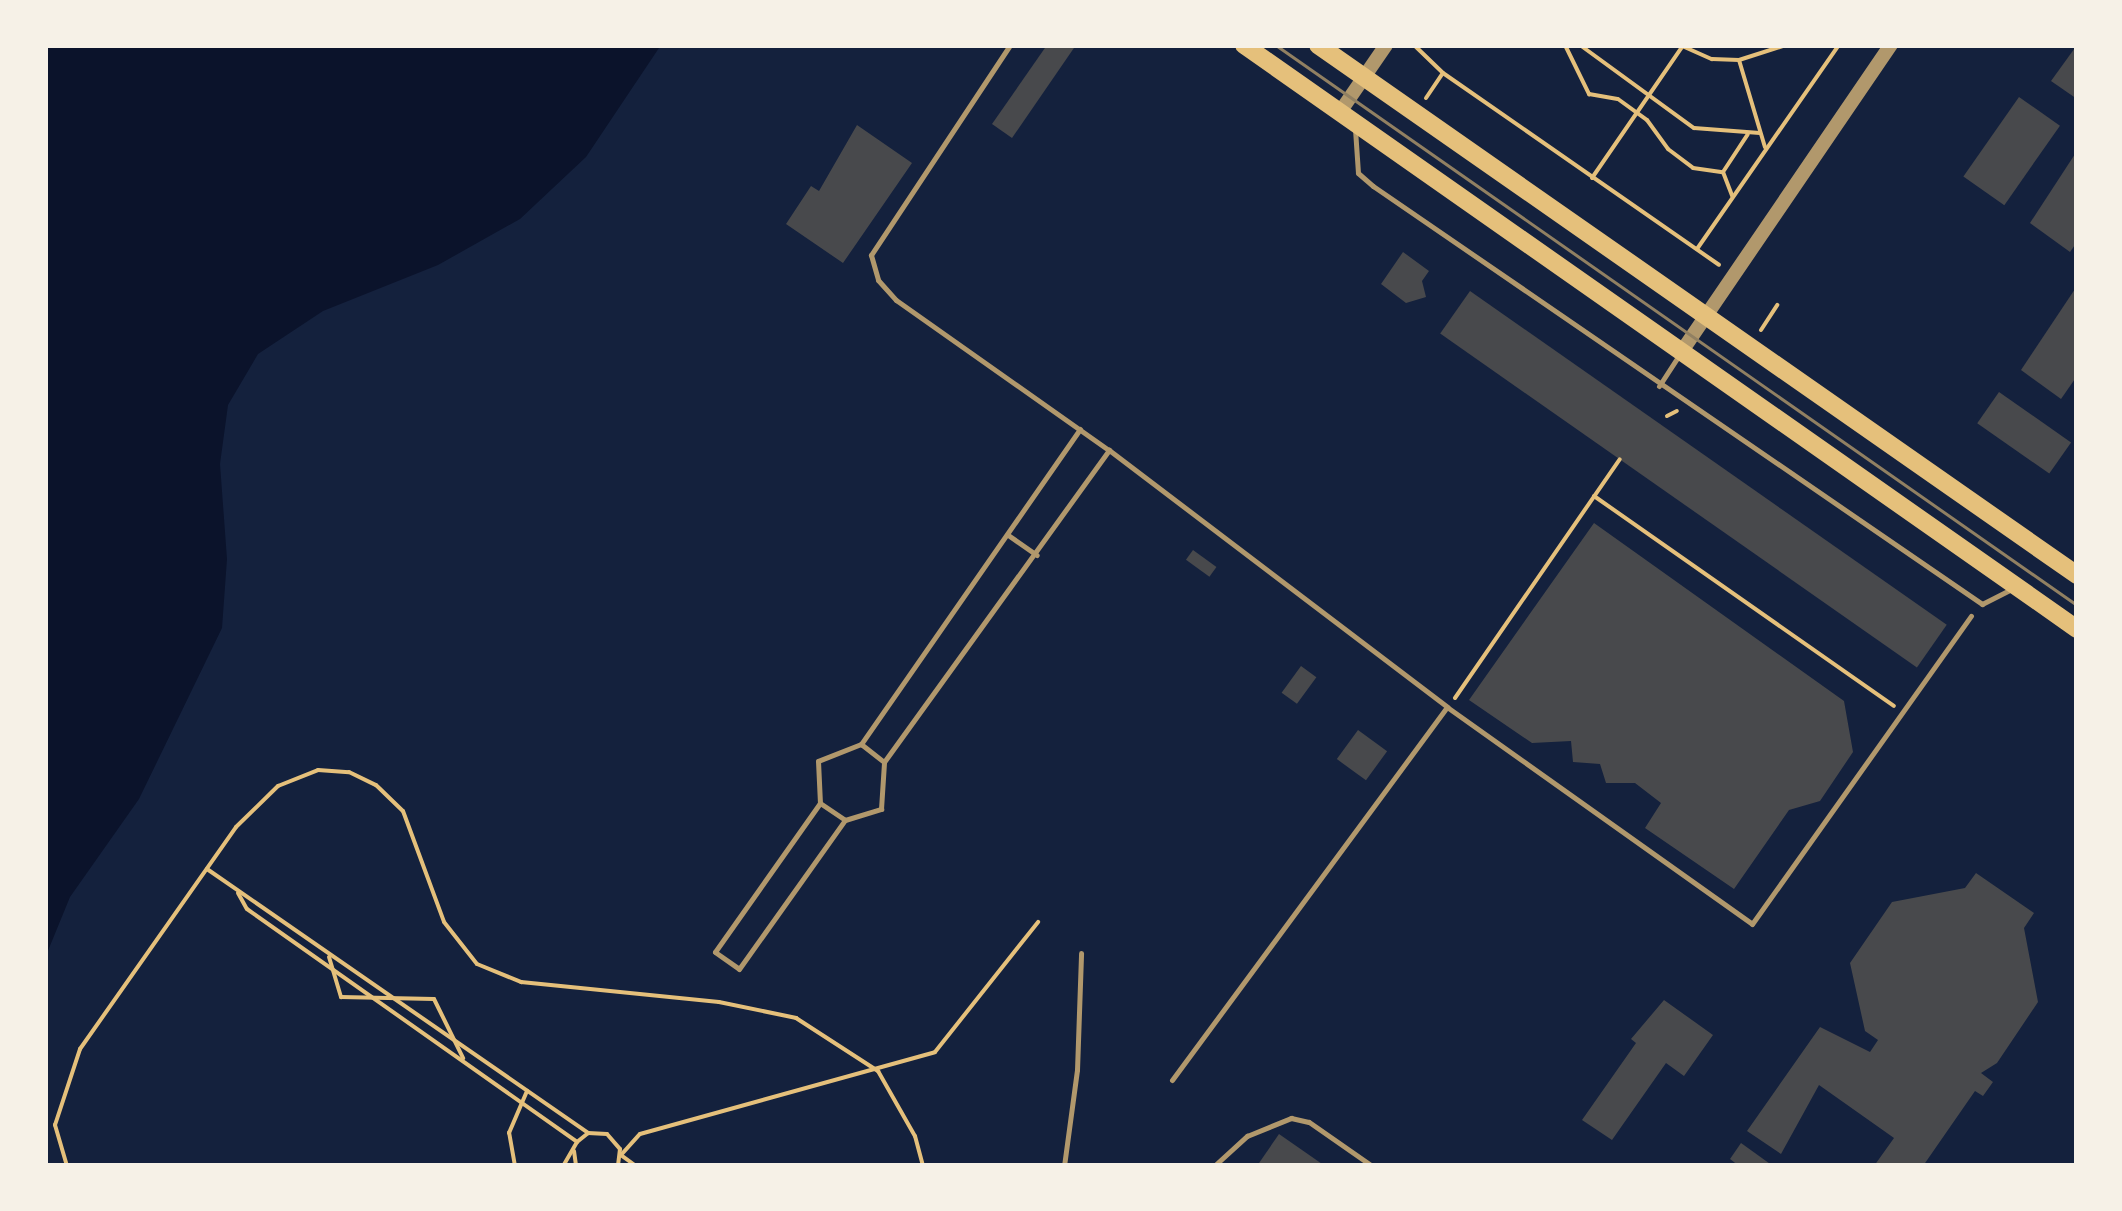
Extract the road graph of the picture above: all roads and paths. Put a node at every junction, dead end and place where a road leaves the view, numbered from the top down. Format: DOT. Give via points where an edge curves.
graph roads {
  1 [pos="1010,45"];
  2 [pos="1244,45"];
  3 [pos="1318,45"];
  4 [pos="1386,45"];
  5 [pos="1414,45"];
  6 [pos="1565,45"];
  7 [pos="1580,45"];
  8 [pos="1786,45"];
  9 [pos="1839,45"];
  10 [pos="1891,45"];
  11 [pos="1681,46"];
  12 [pos="1739,60"];
  13 [pos="1443,73"];
  14 [pos="1364,76"];
  15 [pos="1647,98"];
  16 [pos="1425,100"];
  17 [pos="1637,112"];
  18 [pos="1348,116"];
  19 [pos="1760,133"];
  20 [pos="1748,134"];
  21 [pos="1766,149"];
  22 [pos="1723,172"];
  23 [pos="1592,178"];
  24 [pos="1733,197"];
  25 [pos="1696,250"];
  26 [pos="1722,267"];
  27 [pos="1778,305"];
  28 [pos="1706,315"];
  29 [pos="1757,336"];
  30 [pos="1682,352"];
  31 [pos="1659,386"];
  32 [pos="1080,429"];
  33 [pos="1109,450"];
  34 [pos="1620,459"];
  35 [pos="1594,496"];
  36 [pos="1008,535"];
  37 [pos="1037,555"];
  38 [pos="2077,575"];
  39 [pos="2017,586"];
  40 [pos="1971,616"];
  41 [pos="2077,630"];
  42 [pos="1448,707"];
  43 [pos="1902,712"];
  44 [pos="861,744"];
  45 [pos="884,762"];
  46 [pos="820,804"];
  47 [pos="844,820"];
  48 [pos="207,869"];
  49 [pos="236,889"];
  50 [pos="1038,922"];
  51 [pos="1081,953"];
  52 [pos="328,954"];
  53 [pos="334,970"];
  54 [pos="372,996"];
  55 [pos="391,997"];
  56 [pos="455,1042"];
  57 [pos="465,1062"];
  58 [pos="878,1071"];
  59 [pos="1172,1080"];
  60 [pos="528,1092"];
  61 [pos="521,1101"];
  62 [pos="588,1133"];
  63 [pos="577,1142"];
  64 [pos="620,1155"];
  65 [pos="68,1166"];
  66 [pos="514,1166"];
  67 [pos="563,1166"];
  68 [pos="576,1166"];
  69 [pos="618,1166"];
  70 [pos="636,1166"];
  71 [pos="923,1166"];
  72 [pos="1064,1166"];
  73 [pos="1214,1166"];
  74 [pos="1372,1166"];
  1 -- 32 [label="lane" via="871,256 878,280 896,300"];
  2 -- 18 [label="main road"];
  3 -- 14 [label="main road"];
  4 -- 14 [label="street"];
  5 -- 13 [label="path"];
  6 -- 17 [label="path" via="1589,94 1618,99"];
  7 -- 15 [label="path"];
  8 -- 12 [label="path"];
  9 -- 21 [label="path"];
  10 -- 28 [label="street"];
  11 -- 12 [label="path"];
  11 -- 15 [label="path"];
  12 -- 19 [label="path"];
  13 -- 16 [label="path"];
  13 -- 23 [label="path"];
  14 -- 18 [label="street"];
  14 -- 28 [label="main road"];
  15 -- 17 [label="path"];
  15 -- 20 [label="path" via="1694,128"];
  17 -- 22 [label="path" via="1680,160 1709,174"];
  17 -- 23 [label="path"];
  18 -- 30 [label="main road"];
  18 -- 31 [label="lane" via="1358,173"];
  19 -- 20 [label="path"];
  19 -- 21 [label="path"];
  20 -- 22 [label="path"];
  21 -- 24 [label="path"];
  22 -- 24 [label="path"];
  23 -- 25 [label="path"];
  24 -- 25 [label="path"];
  25 -- 26 [label="path"];
  27 -- 29 [label="path"];
  28 -- 30 [label="street"];
  28 -- 38 [label="main road"];
  30 -- 31 [label="lane"];
  30 -- 39 [label="main road"];
  31 -- 39 [label="lane" via="1982,604"];
  32 -- 33 [label="lane"];
  32 -- 36 [label="lane"];
  33 -- 37 [label="lane"];
  33 -- 42 [label="lane"];
  34 -- 35 [label="path"];
  35 -- 42 [label="path"];
  35 -- 43 [label="path"];
  36 -- 37 [label="lane"];
  36 -- 44 [label="lane"];
  37 -- 45 [label="lane"];
  39 -- 41 [label="main road"];
  40 -- 43 [label="lane"];
  42 -- 43 [label="lane" via="1752,924"];
  42 -- 59 [label="lane"];
  44 -- 45 [label="lane"];
  44 -- 46 [label="lane" via="818,762"];
  45 -- 47 [label="lane" via="881,809"];
  46 -- 47 [label="lane"];
  46 -- 47 [label="lane" via="715,952 739,969"];
  48 -- 49 [label="path"];
  48 -- 58 [label="path" via="236,826 278,786 318,770 348,772 376,785 403,811 444,922 477,964 521,982 718,1002 796,1018"];
  48 -- 65 [label="path" via="80,1049 55,1126"];
  49 -- 52 [label="path"];
  49 -- 53 [label="path" via="247,909"];
  50 -- 58 [label="path" via="935,1052"];
  51 -- 72 [label="lane" via="1077,1070"];
  52 -- 53 [label="path"];
  52 -- 55 [label="path"];
  53 -- 54 [label="path"];
  53 -- 54 [label="path" via="340,997"];
  54 -- 55 [label="path"];
  54 -- 57 [label="path"];
  55 -- 56 [label="path"];
  55 -- 56 [label="path" via="434,999"];
  56 -- 57 [label="path"];
  56 -- 60 [label="path"];
  57 -- 61 [label="path"];
  58 -- 64 [label="path" via="666,1124 640,1134"];
  58 -- 71 [label="path" via="915,1136"];
  60 -- 61 [label="path"];
  60 -- 62 [label="path"];
  61 -- 63 [label="path"];
  61 -- 66 [label="path" via="509,1133"];
  62 -- 63 [label="path"];
  62 -- 64 [label="path" via="607,1134"];
  63 -- 67 [label="path"];
  63 -- 68 [label="path"];
  64 -- 69 [label="path"];
  64 -- 70 [label="path"];
  73 -- 74 [label="lane" via="1247,1136 1291,1118 1309,1122"];
}
